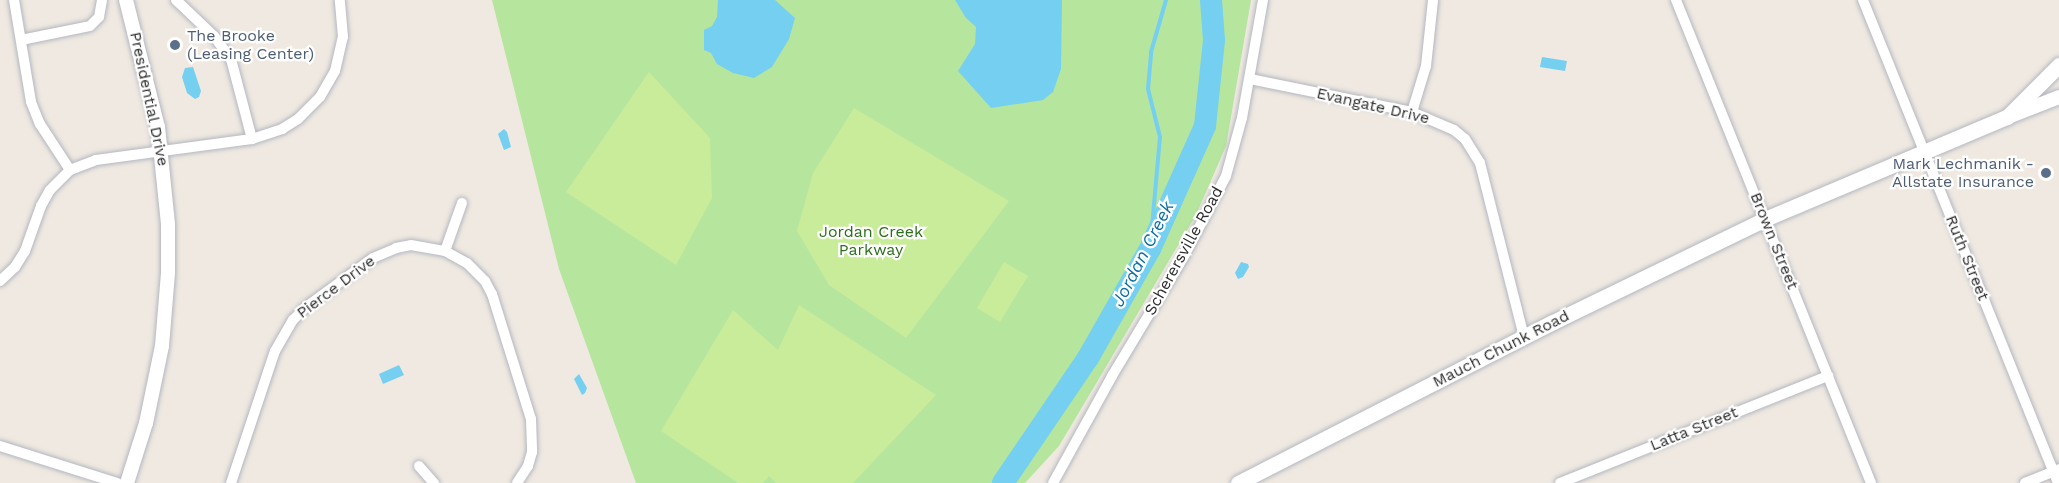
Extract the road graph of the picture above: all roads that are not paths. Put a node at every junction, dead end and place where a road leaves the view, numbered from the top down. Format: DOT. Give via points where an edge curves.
graph roads {
  1 [pos="14,0"];
  2 [pos="102,0"];
  3 [pos="126,0"];
  4 [pos="176,0"];
  5 [pos="340,0"];
  6 [pos="1263,0"];
  7 [pos="1433,0"];
  8 [pos="1676,0"];
  9 [pos="1863,0"];
  10 [pos="21,40"];
  11 [pos="2059,65"];
  12 [pos="1250,79"];
  13 [pos="2059,97"];
  14 [pos="1412,112"];
  15 [pos="2007,117"];
  16 [pos="252,139"];
  17 [pos="1924,151"];
  18 [pos="161,152"];
  19 [pos="70,170"];
  20 [pos="462,203"];
  21 [pos="1765,219"];
  22 [pos="445,251"];
  23 [pos="0,281"];
  24 [pos="1524,337"];
  25 [pos="1828,376"];
  26 [pos="0,446"];
  27 [pos="418,466"];
  28 [pos="2056,470"];
  29 [pos="117,483"];
  30 [pos="128,483"];
  31 [pos="231,483"];
  32 [pos="434,483"];
  33 [pos="517,483"];
  34 [pos="1053,483"];
  35 [pos="1238,483"];
  36 [pos="1560,483"];
  37 [pos="1871,483"];
  38 [pos="2025,483"];
  39 [pos="2058,483"];
  1 -- 10 [label="street"];
  2 -- 10 [label="street" via="99,17 90,26"];
  3 -- 18 [label="street, Presidential Drive"];
  4 -- 16 [label="street" via="214,36 231,59"];
  5 -- 16 [label="street" via="343,37 327,87 298,119"];
  6 -- 12 [label="street, Scherersville Road"];
  7 -- 14 [label="street" via="1426,66"];
  8 -- 21 [label="street, Brown Street"];
  9 -- 17 [label="street, Ruth Street"];
  10 -- 19 [label="street" via="37,119"];
  11 -- 15 [label="main road"];
  12 -- 14 [label="street, Evangate Drive"];
  12 -- 34 [label="street, Scherersville Road" via="1232,157 1213,203"];
  13 -- 15 [label="street"];
  14 -- 24 [label="street, Evangate Drive" via="1454,130 1480,163"];
  15 -- 17 [label="main road, Mauch Chunk Road"];
  16 -- 18 [label="street"];
  17 -- 21 [label="main road, Mauch Chunk Road"];
  17 -- 28 [label="street, Ruth Street"];
  18 -- 19 [label="street" via="96,160"];
  18 -- 30 [label="street, Presidential Drive" via="168,224 165,315 155,384"];
  19 -- 23 [label="street" via="50,190 40,206 25,251"];
  20 -- 22 [label="street"];
  21 -- 24 [label="main road, Mauch Chunk Road"];
  21 -- 25 [label="street, Brown Street"];
  22 -- 31 [label="street, Pierce Drive" via="411,245 381,253 293,320 274,351"];
  22 -- 33 [label="street, Pierce Drive" via="477,271 492,294 531,419 532,452"];
  24 -- 35 [label="main road, Mauch Chunk Road"];
  25 -- 36 [label="street, Latta Street"];
  25 -- 37 [label="street, Brown Street"];
  26 -- 29 [label="street"];
  27 -- 32 [label="street"];
  28 -- 38 [label="street"];
  28 -- 39 [label="street, Ruth Street"];
}
